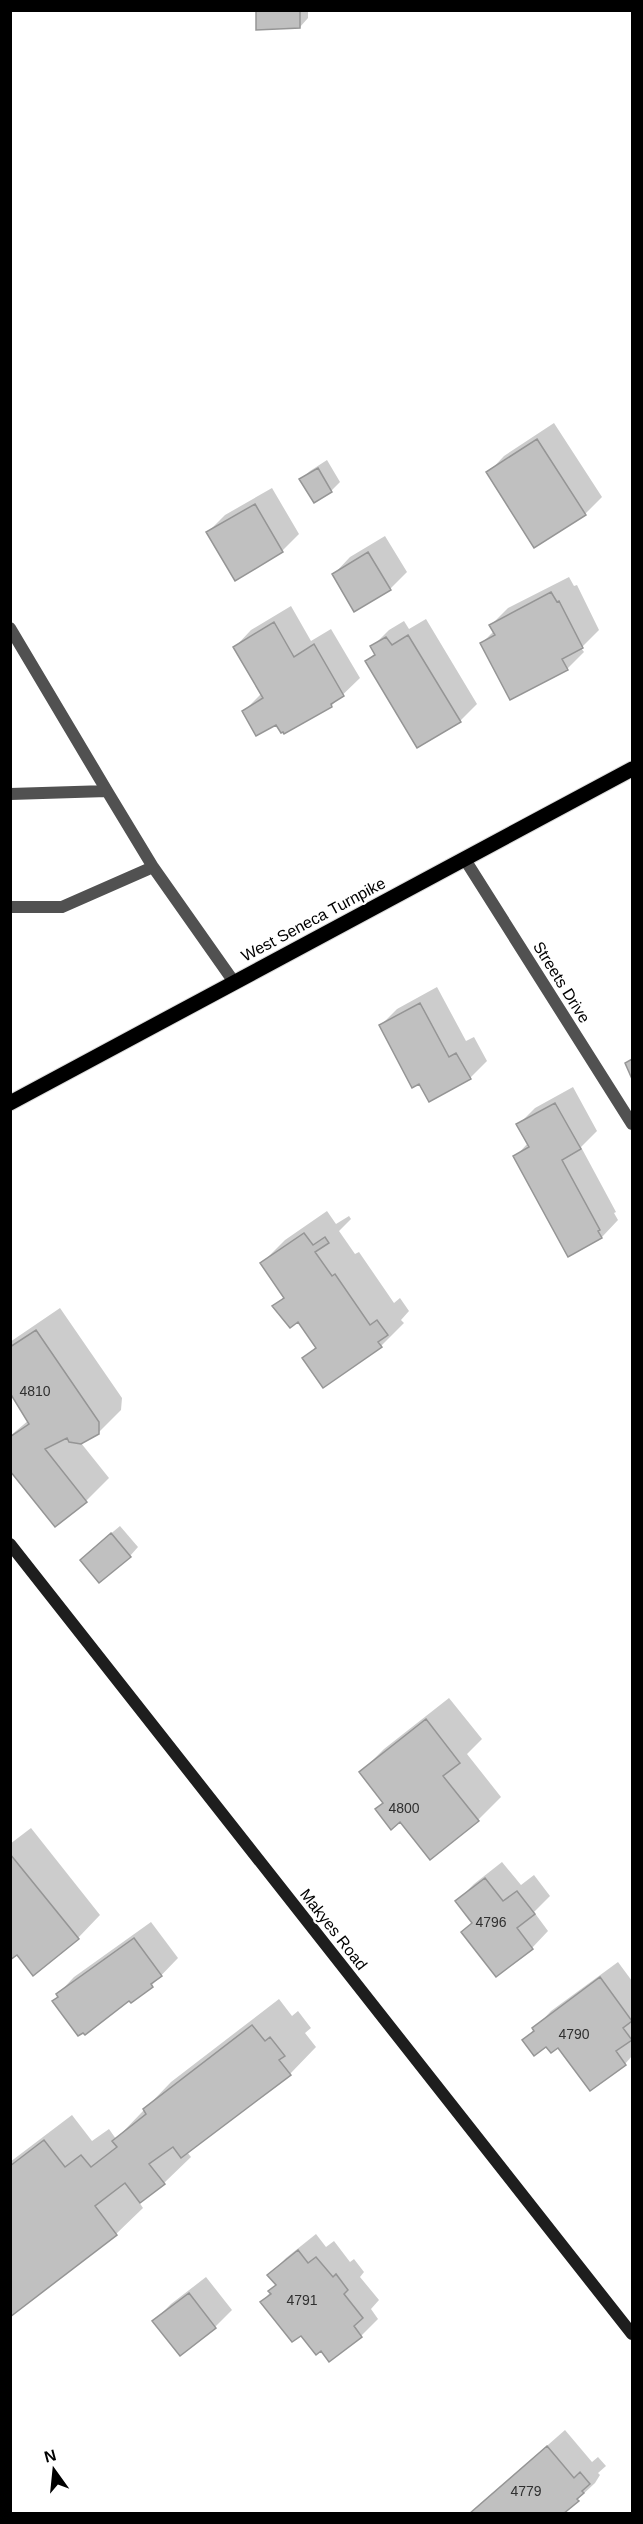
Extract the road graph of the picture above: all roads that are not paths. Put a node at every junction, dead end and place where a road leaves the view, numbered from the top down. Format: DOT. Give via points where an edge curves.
graph roads {
  1 [pos="10,628"];
  2 [pos="633,769"];
  3 [pos="107,791"];
  4 [pos="10,794"];
  5 [pos="464,858"];
  6 [pos="153,867"];
  7 [pos="10,907"];
  8 [pos="234,982"];
  9 [pos="10,1103"];
  10 [pos="633,1124"];
  11 [pos="10,1544"];
  12 [pos="633,2334"];
  1 -- 3 [label="street"];
  2 -- 5 [label="main road, West Seneca Turnpike"];
  3 -- 4 [label="street"];
  3 -- 6 [label="street"];
  5 -- 8 [label="main road, West Seneca Turnpike"];
  5 -- 10 [label="street, Streets Drive"];
  6 -- 7 [label="street" via="62,907"];
  6 -- 8 [label="street"];
  8 -- 9 [label="main road, West Seneca Turnpike"];
  11 -- 12 [label="street, Makyes Road"];
}
